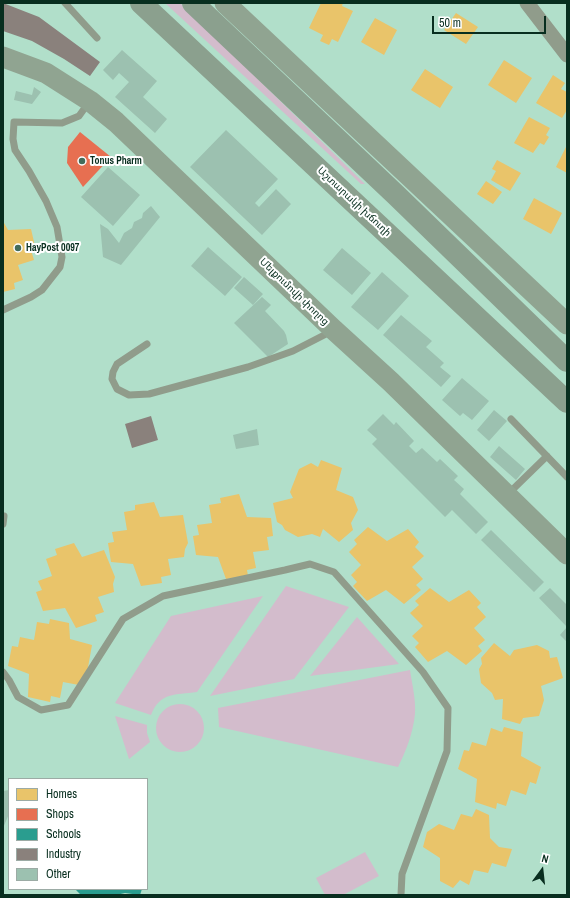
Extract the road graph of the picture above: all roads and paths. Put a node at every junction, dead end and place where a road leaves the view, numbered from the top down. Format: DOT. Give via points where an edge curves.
graph roads {
  1 [pos="65,3"];
  2 [pos="141,3"];
  3 [pos="193,3"];
  4 [pos="225,3"];
  5 [pos="527,3"];
  6 [pos="97,38"];
  7 [pos="567,55"];
  8 [pos="3,57"];
  9 [pos="90,101"];
  10 [pos="396,195"];
  11 [pos="372,219"];
  12 [pos="3,310"];
  13 [pos="567,324"];
  14 [pos="334,330"];
  15 [pos="147,344"];
  16 [pos="567,361"];
  17 [pos="567,402"];
  18 [pos="511,419"];
  19 [pos="547,456"];
  20 [pos="567,477"];
  21 [pos="507,496"];
  22 [pos="567,554"];
  23 [pos="3,672"];
  24 [pos="401,895"];
  1 -- 6 [label="lane"];
  2 -- 11 [label="main road, Աշտարակի խճուղի"];
  3 -- 10 [label="main road"];
  4 -- 13 [label="street"];
  5 -- 7 [label="street"];
  8 -- 9 [label="street, Մելքումովի փողոց" via="46,73"];
  9 -- 12 [label="lane" via="79,116 62,123 14,122 13,138 16,150 46,201 57,227 62,257 60,267 42,290"];
  9 -- 14 [label="street, Մելքումովի փողոց" via="116,122"];
  10 -- 11 [label="main road"];
  10 -- 16 [label="main road"];
  11 -- 17 [label="main road, Աշտարակի խճուղի"];
  14 -- 15 [label="lane" via="293,351 248,367 149,394 129,395 117,389 112,379 113,372 117,364"];
  14 -- 21 [label="street, Մելքումովի փողոց"];
  18 -- 19 [label="lane"];
  19 -- 20 [label="lane"];
  19 -- 21 [label="lane"];
  21 -- 22 [label="street, Մելքումովի փողոց"];
  23 -- 24 [label="lane" via="18,696 41,710 68,705 123,619 163,596 310,564 334,572 423,672 448,708 447,751 402,874"];
}
